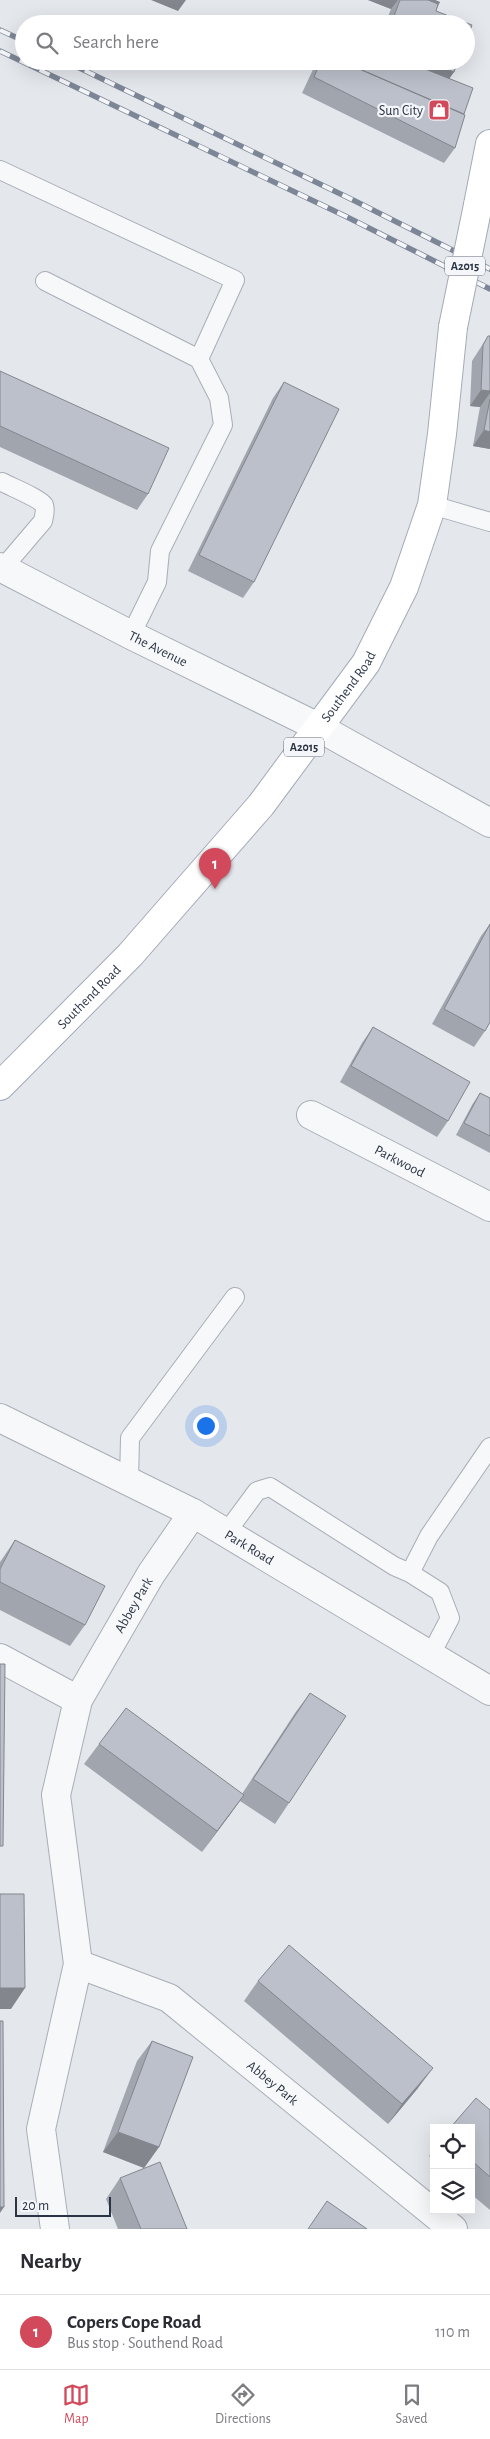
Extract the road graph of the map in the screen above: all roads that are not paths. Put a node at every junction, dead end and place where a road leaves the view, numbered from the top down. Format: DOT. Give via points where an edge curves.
graph roads {
  1 [pos="490,144"];
  2 [pos="0,170"];
  3 [pos="45,281"];
  4 [pos="199,359"];
  5 [pos="2,482"];
  6 [pos="432,505"];
  7 [pos="490,522"];
  8 [pos="2,567"];
  9 [pos="131,635"];
  10 [pos="318,727"];
  11 [pos="490,823"];
  12 [pos="0,1086"];
  13 [pos="311,1116"];
  14 [pos="490,1207"];
  15 [pos="234,1297"];
  16 [pos="0,1418"];
  17 [pos="490,1447"];
  18 [pos="129,1482"];
  19 [pos="193,1513"];
  20 [pos="226,1533"];
  21 [pos="410,1573"];
  22 [pos="430,1656"];
  23 [pos="0,1658"];
  24 [pos="490,1691"];
  25 [pos="78,1700"];
  26 [pos="78,1964"];
  27 [pos="55,2229"];
  28 [pos="452,2229"];
  1 -- 6 [label="main road, Southend Road / A2015, bridge" via="453,327"];
  2 -- 4 [label="lane" via="235,280"];
  3 -- 4 [label="lane"];
  4 -- 9 [label="lane" via="219,398 223,425 160,550 157,582"];
  5 -- 8 [label="lane" via="38,500 44,505 45,513 43,521"];
  6 -- 7 [label="lane"];
  6 -- 10 [label="main road, Southend Road / A2015" via="404,587 366,663"];
  8 -- 9 [label="street, The Avenue"];
  9 -- 10 [label="street, The Avenue"];
  10 -- 11 [label="street, The Avenue"];
  10 -- 12 [label="main road, Southend Road / A2015" via="260,805 130,955"];
  13 -- 14 [label="street, Parkwood"];
  15 -- 18 [label="lane" via="130,1438"];
  16 -- 18 [label="street, Park Road"];
  17 -- 21 [label="lane" via="429,1536"];
  18 -- 19 [label="street, Park Road"];
  19 -- 20 [label="street, Park Road"];
  19 -- 25 [label="street, Abbey Park" via="151,1574"];
  20 -- 21 [label="lane" via="257,1491 270,1487"];
  20 -- 22 [label="street, Park Road"];
  21 -- 22 [label="lane" via="440,1592 450,1618"];
  22 -- 24 [label="street, Park Road"];
  23 -- 25 [label="street"];
  25 -- 26 [label="street, Abbey Park" via="56,1795"];
  26 -- 27 [label="street, Abbey Park" via="41,2129"];
  26 -- 28 [label="street, Abbey Park" via="169,1998"];
}
